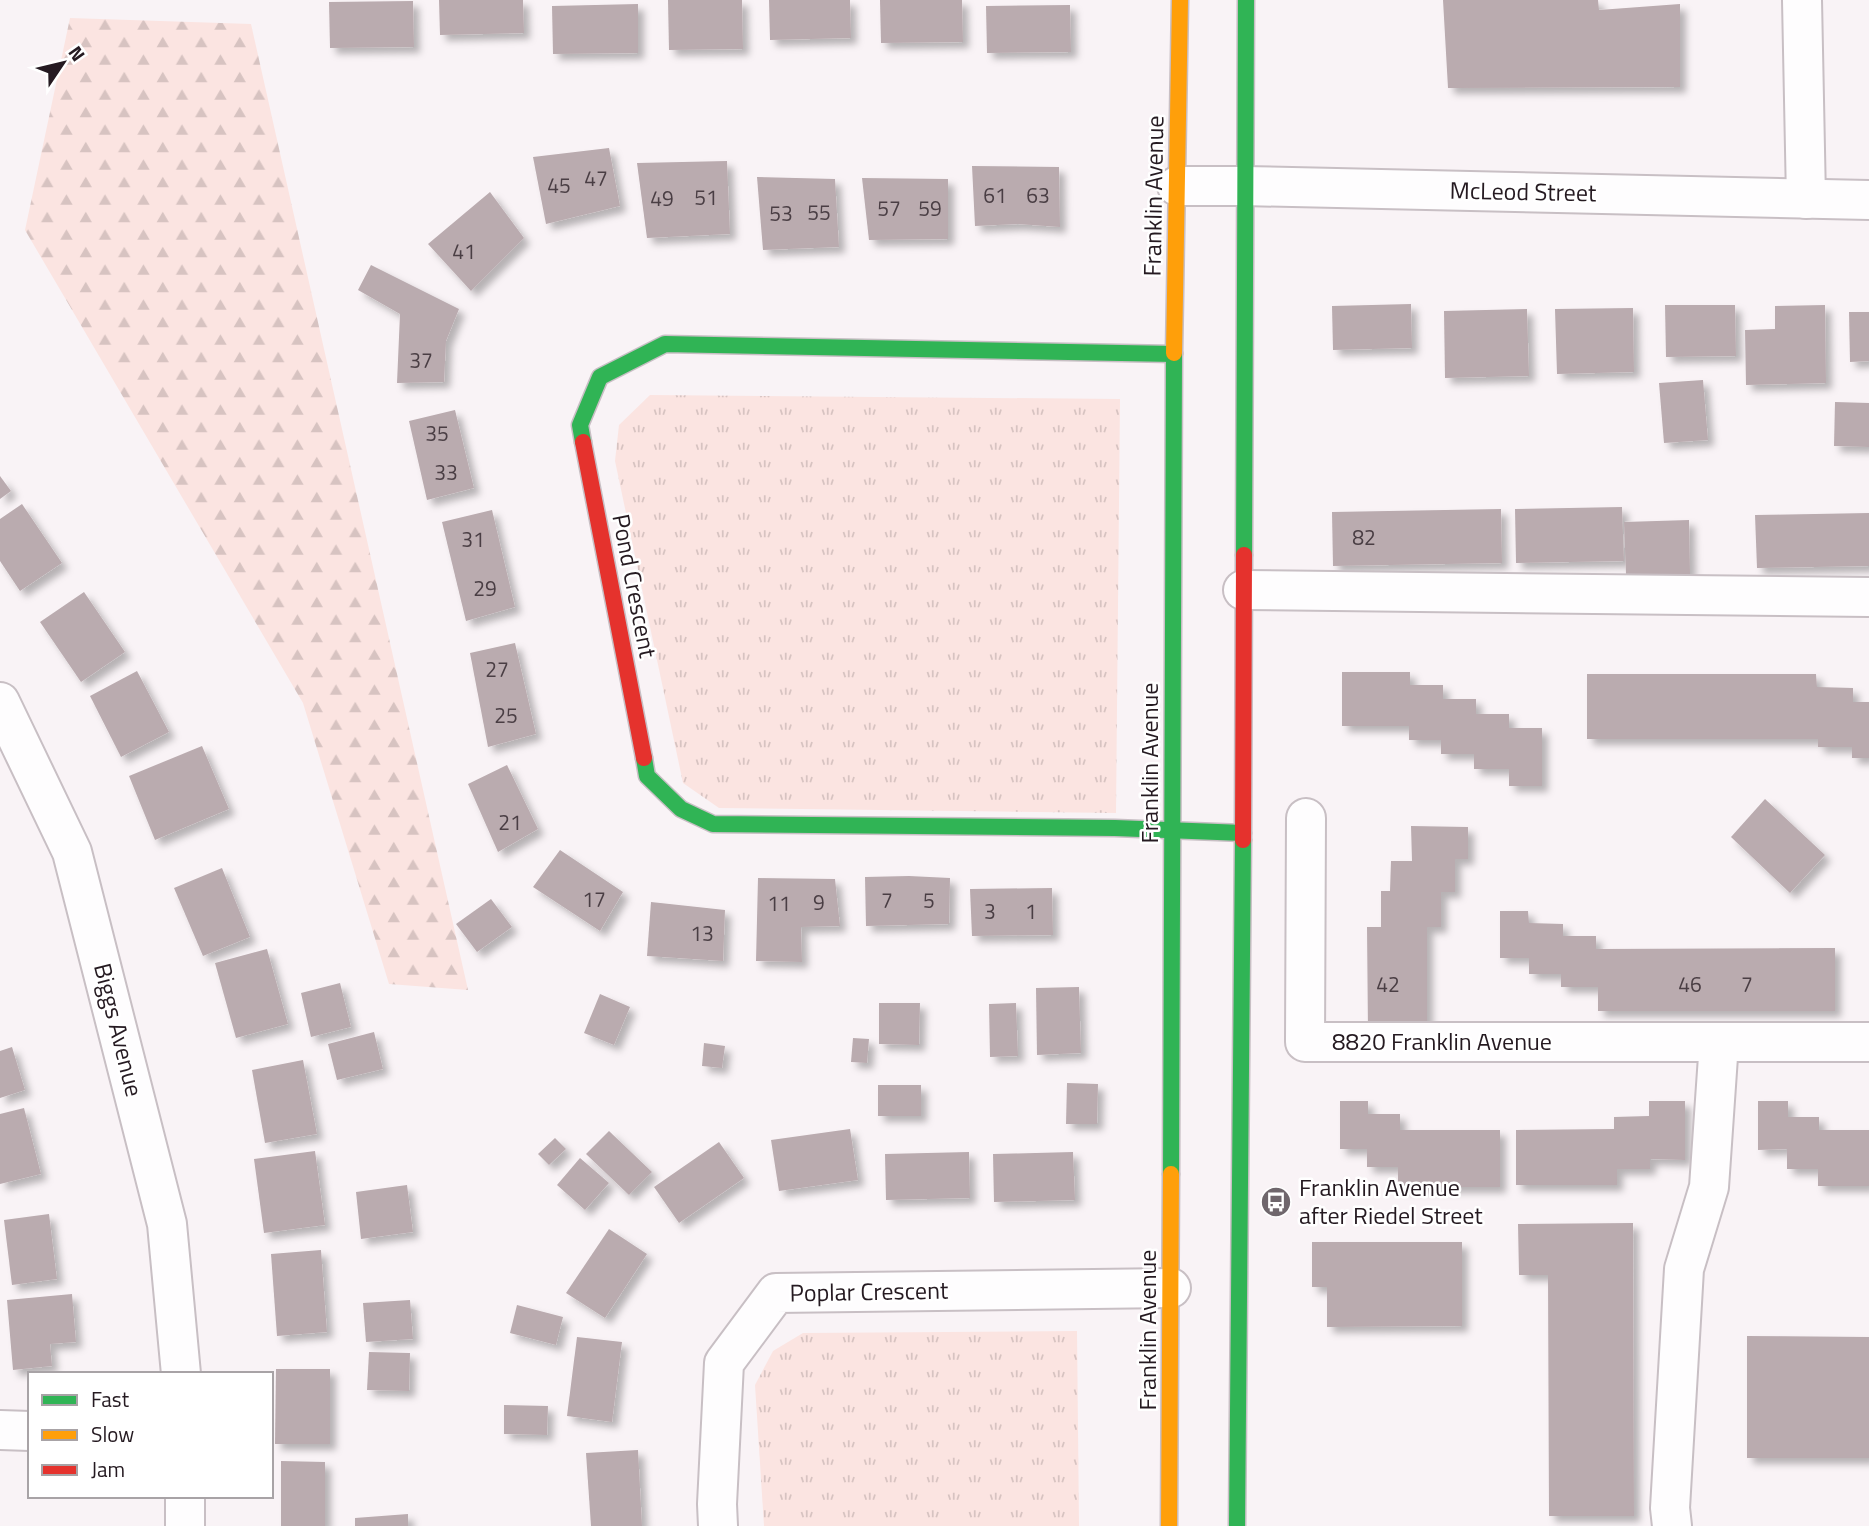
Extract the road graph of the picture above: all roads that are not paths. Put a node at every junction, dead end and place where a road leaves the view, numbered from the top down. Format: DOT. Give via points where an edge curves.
graph roads {
  1 [pos="1180,0"];
  2 [pos="1246,0"];
  3 [pos="1802,0"];
  4 [pos="1177,186"];
  5 [pos="1244,186"];
  6 [pos="1806,199"];
  7 [pos="1869,200"];
  8 [pos="1174,354"];
  9 [pos="1243,590"];
  10 [pos="1869,597"];
  11 [pos="0,702"];
  12 [pos="1306,818"];
  13 [pos="1172,831"];
  14 [pos="1243,833"];
  15 [pos="1719,1042"];
  16 [pos="1869,1042"];
  17 [pos="1171,1288"];
  18 [pos="181,1372"];
  19 [pos="0,1430"];
  20 [pos="28,1431"];
  21 [pos="186,1498"];
  22 [pos="185,1526"];
  23 [pos="719,1526"];
  24 [pos="1169,1526"];
  25 [pos="1237,1526"];
  26 [pos="1672,1526"];
  1 -- 4 [label="main road, Franklin Avenue"];
  2 -- 5 [label="main road"];
  3 -- 6 [label="street"];
  4 -- 5 [label="street, McLeod Street"];
  4 -- 8 [label="main road, Franklin Avenue"];
  5 -- 6 [label="street, McLeod Street"];
  5 -- 9 [label="main road"];
  6 -- 7 [label="street, McLeod Street"];
  8 -- 13 [label="main road, Franklin Avenue"];
  8 -- 13 [label="main road, Pond Crescent" via="665,344 600,377 580,425 647,776 681,809 713,824"];
  9 -- 10 [label="street"];
  9 -- 14 [label="main road"];
  11 -- 18 [label="street, Biggs Avenue" via="72,852 167,1224"];
  12 -- 15 [label="street, 8820 Franklin Avenue" via="1305,1042"];
  13 -- 14 [label="main road, Pond Crescent"];
  13 -- 17 [label="main road, Franklin Avenue"];
  14 -- 25 [label="main road"];
  15 -- 16 [label="street, 8820 Franklin Avenue"];
  15 -- 26 [label="street" via="1709,1187 1685,1269"];
  17 -- 23 [label="street, Poplar Crescent" via="776,1293 724,1363"];
  17 -- 24 [label="main road, Franklin Avenue"];
  19 -- 20 [label="street"];
  21 -- 22 [label="street"];
}
